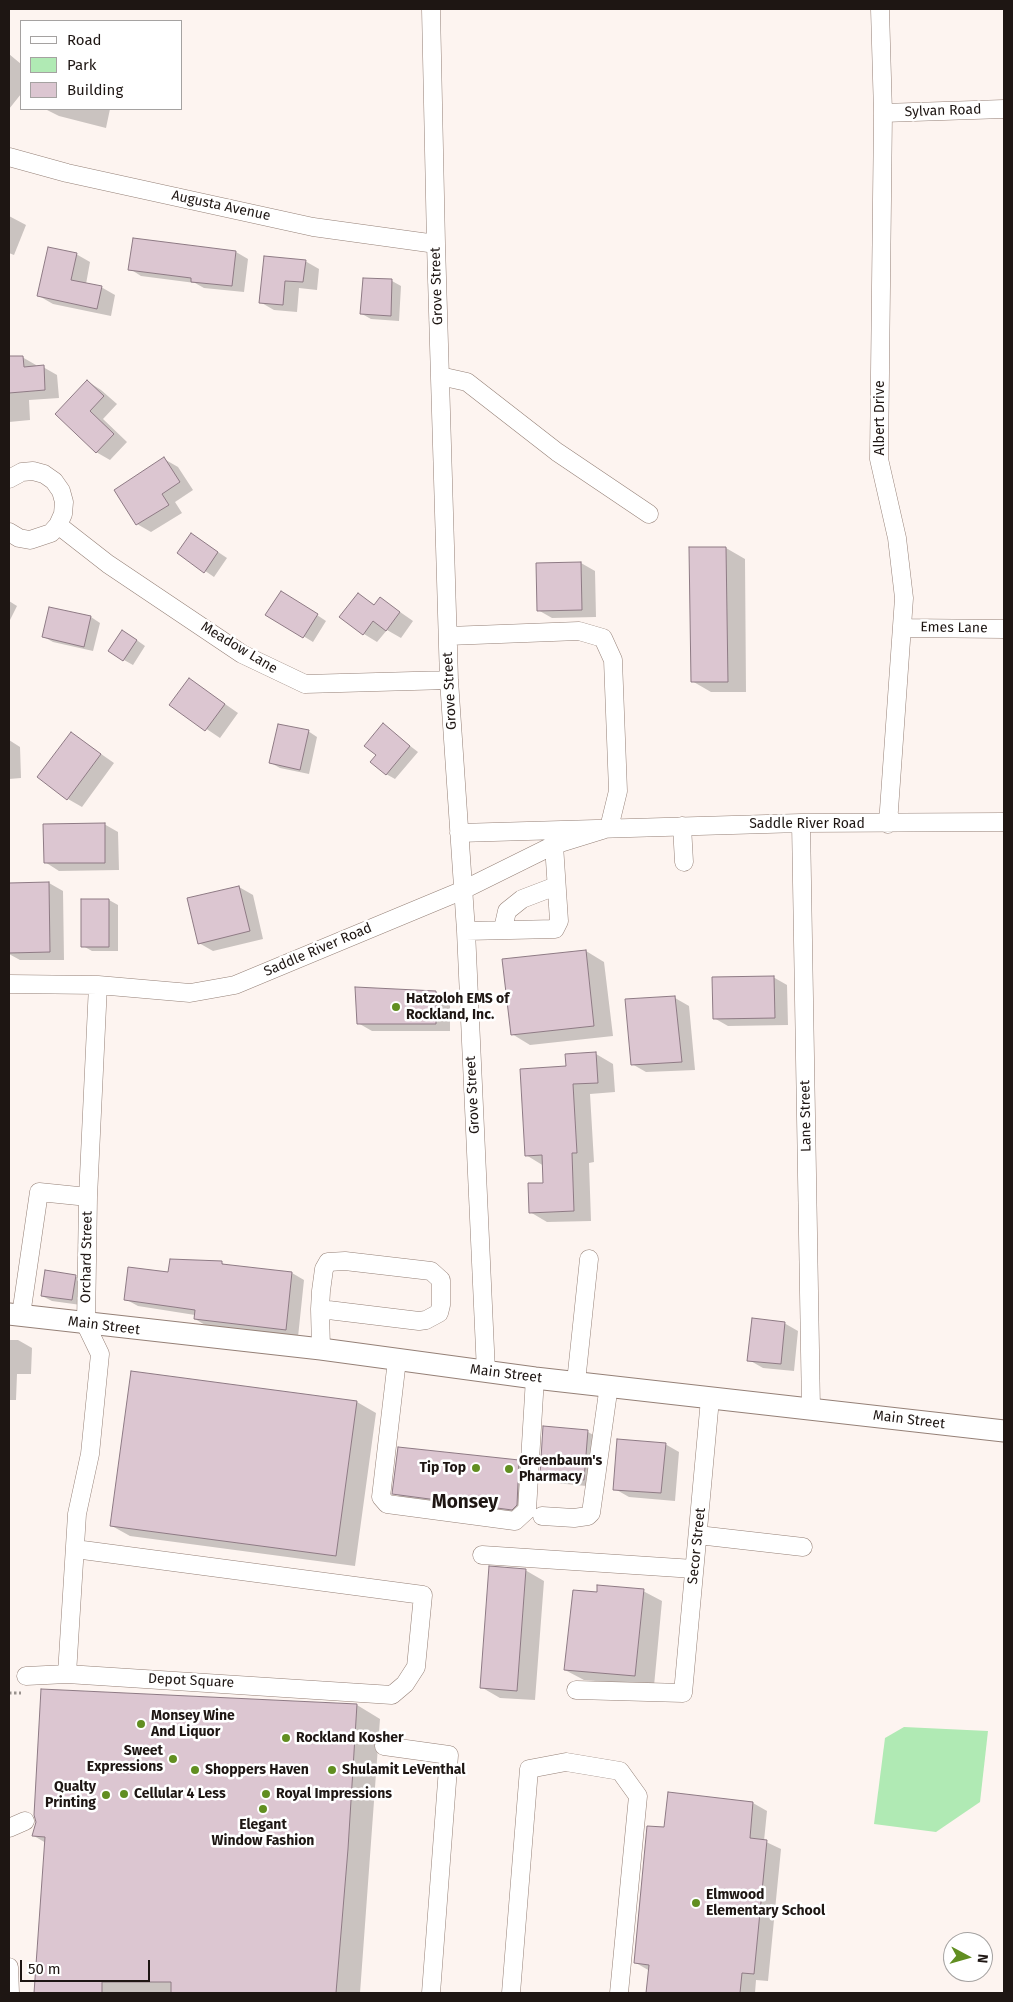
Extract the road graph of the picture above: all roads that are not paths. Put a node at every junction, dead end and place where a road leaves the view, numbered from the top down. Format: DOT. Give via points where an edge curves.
graph roads {
  1 [pos="431,9"];
  2 [pos="880,9"];
  3 [pos="1004,108"];
  4 [pos="883,113"];
  5 [pos="9,157"];
  6 [pos="436,244"];
  7 [pos="440,376"];
  8 [pos="9,479"];
  9 [pos="649,514"];
  10 [pos="58,524"];
  11 [pos="9,532"];
  12 [pos="903,628"];
  13 [pos="1004,629"];
  14 [pos="448,636"];
  15 [pos="449,680"];
  16 [pos="1004,822"];
  17 [pos="801,823"];
  18 [pos="888,824"];
  19 [pos="682,826"];
  20 [pos="609,828"];
  21 [pos="459,833"];
  22 [pos="554,845"];
  23 [pos="684,862"];
  24 [pos="556,886"];
  25 [pos="461,891"];
  26 [pos="503,930"];
  27 [pos="466,931"];
  28 [pos="9,984"];
  29 [pos="98,985"];
  30 [pos="88,1197"];
  31 [pos="589,1259"];
  32 [pos="320,1309"];
  33 [pos="15,1315"];
  34 [pos="86,1325"];
  35 [pos="322,1349"];
  36 [pos="397,1360"];
  37 [pos="486,1372"];
  38 [pos="535,1378"];
  39 [pos="576,1382"];
  40 [pos="609,1385"];
  41 [pos="710,1399"];
  42 [pos="811,1409"];
  43 [pos="1004,1431"];
  44 [pos="542,1516"];
  45 [pos="698,1535"];
  46 [pos="803,1547"];
  47 [pos="74,1548"];
  48 [pos="482,1555"];
  49 [pos="694,1569"];
  50 [pos="67,1674"];
  51 [pos="26,1676"];
  52 [pos="576,1690"];
  53 [pos="384,1746"];
  54 [pos="9,1967"];
  55 [pos="10,1993"];
  56 [pos="431,1993"];
  57 [pos="511,1993"];
  58 [pos="619,1993"];
  1 -- 6 [label="street, Grove Street"];
  2 -- 4 [label="street, Albert Drive"];
  3 -- 4 [label="street, Sylvan Road"];
  4 -- 12 [label="street, Albert Drive" via="879,458 897,538 904,598"];
  5 -- 6 [label="street, Augusta Avenue" via="313,226"];
  6 -- 7 [label="street, Grove Street"];
  7 -- 9 [label="street" via="467,382 557,452"];
  7 -- 14 [label="street, Grove Street"];
  8 -- 10 [label="street" via="22,472 33,472 54,481 64,502"];
  10 -- 11 [label="street" via="46,535 30,540"];
  10 -- 15 [label="street, Meadow Lane" via="108,564 242,654 305,684"];
  12 -- 13 [label="street, Emes Lane"];
  12 -- 18 [label="street, Albert Drive"];
  14 -- 15 [label="street, Grove Street"];
  14 -- 20 [label="street" via="580,631 603,638 613,660 618,791"];
  15 -- 21 [label="street, Grove Street"];
  16 -- 18 [label="street, Saddle River Road"];
  17 -- 18 [label="street, Saddle River Road"];
  17 -- 19 [label="street, Saddle River Road"];
  17 -- 42 [label="street, Lane Street"];
  19 -- 20 [label="street, Saddle River Road"];
  19 -- 23 [label="street"];
  20 -- 21 [label="street, Saddle River Road"];
  20 -- 22 [label="street, Saddle River Road"];
  21 -- 25 [label="street, Grove Street"];
  22 -- 24 [label="street"];
  22 -- 25 [label="street, Saddle River Road"];
  24 -- 26 [label="street" via="522,899 507,911"];
  24 -- 26 [label="street" via="559,921 555,929"];
  25 -- 27 [label="street, Grove Street"];
  25 -- 29 [label="street, Saddle River Road" via="235,984 190,993"];
  26 -- 27 [label="street"];
  27 -- 37 [label="street, Grove Street"];
  28 -- 29 [label="street, Saddle River Road"];
  29 -- 30 [label="street, Orchard Street"];
  30 -- 33 [label="street" via="39,1192"];
  30 -- 34 [label="street, Orchard Street"];
  31 -- 39 [label="street"];
  32 -- 32 [label="street" via="426,1320 439,1313 441,1280 431,1271 328,1262 324,1269"];
  32 -- 35 [label="street"];
  33 -- 34 [label="main road, Main Street"];
  34 -- 35 [label="main road, Main Street"];
  34 -- 47 [label="street, Orchard Street" via="100,1354 90,1454 77,1514"];
  35 -- 36 [label="main road, Main Street"];
  36 -- 37 [label="main road, Main Street"];
  36 -- 38 [label="street" via="381,1497 387,1504 505,1520 515,1521 527,1510"];
  37 -- 38 [label="main road, Main Street"];
  38 -- 39 [label="main road, Main Street"];
  39 -- 40 [label="main road, Main Street"];
  40 -- 41 [label="main road, Main Street"];
  40 -- 44 [label="street" via="591,1513 574,1518"];
  41 -- 42 [label="main road, Main Street"];
  41 -- 45 [label="street, Secor Street"];
  42 -- 43 [label="main road, Main Street"];
  45 -- 46 [label="street"];
  45 -- 49 [label="street, Secor Street"];
  47 -- 50 [label="street, Orchard Street"];
  47 -- 50 [label="street, Depot Square" via="422,1595 416,1667 405,1684 392,1695"];
  48 -- 49 [label="street"];
  49 -- 52 [label="street, Secor Street" via="683,1693"];
  50 -- 51 [label="street, Depot Square"];
  53 -- 56 [label="street" via="449,1755"];
  54 -- 55 [label="street"];
  57 -- 58 [label="street" via="529,1769 566,1762 620,1771 638,1796"];
}
